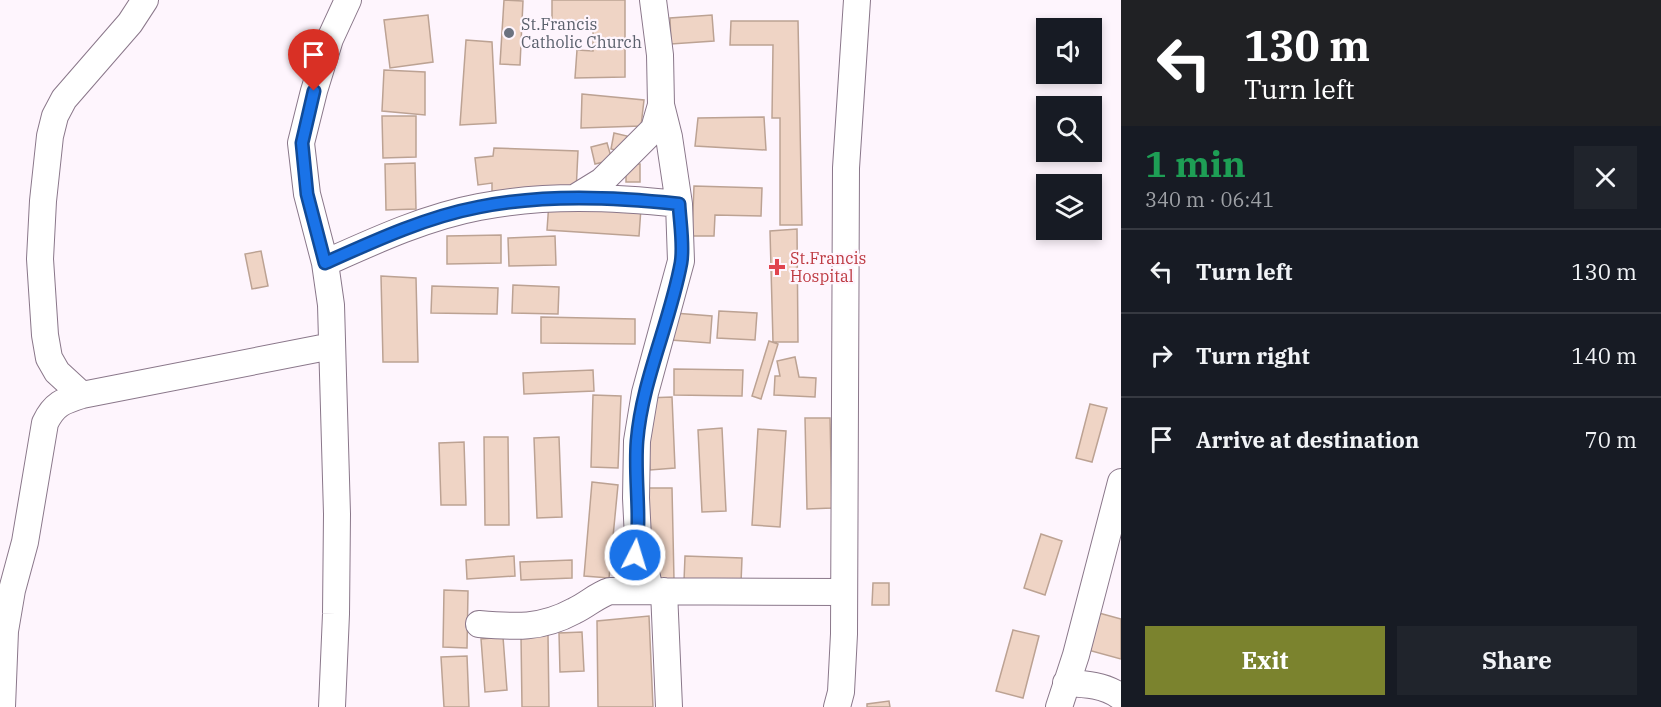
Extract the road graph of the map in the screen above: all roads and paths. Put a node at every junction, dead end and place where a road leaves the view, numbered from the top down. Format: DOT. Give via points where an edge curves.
graph roads {
  1 [pos="145,0"];
  2 [pos="348,0"];
  3 [pos="653,0"];
  4 [pos="857,0"];
  5 [pos="662,105"];
  6 [pos="576,197"];
  7 [pos="679,204"];
  8 [pos="325,263"];
  9 [pos="332,346"];
  10 [pos="82,395"];
  11 [pos="1121,482"];
  12 [pos="648,590"];
  13 [pos="843,592"];
  14 [pos="479,624"];
  15 [pos="1063,695"];
  16 [pos="1121,697"];
  17 [pos="2,707"];
  18 [pos="332,707"];
  19 [pos="669,707"];
  20 [pos="837,707"];
  1 -- 10 [label="street" via="64,99 50,136 40,259 45,335 49,358 57,372"];
  2 -- 8 [label="street" via="330,39 302,143 307,194"];
  3 -- 5 [label="street"];
  4 -- 13 [label="street" via="846,168"];
  5 -- 6 [label="street" via="654,129 602,181"];
  5 -- 7 [label="street"];
  6 -- 7 [label="street"];
  6 -- 8 [label="street" via="478,207 401,231"];
  7 -- 12 [label="street" via="681,261 645,393 637,441 638,538"];
  8 -- 9 [label="street"];
  9 -- 10 [label="street"];
  9 -- 18 [label="street" via="337,514"];
  10 -- 17 [label="street" via="51,410 45,423 5,631"];
  11 -- 15 [label="street"];
  12 -- 13 [label="street"];
  12 -- 14 [label="street" via="610,591 566,616 540,625"];
  12 -- 19 [label="street"];
  13 -- 20 [label="street" via="841,692"];
  15 -- 16 [label="street" via="1089,684 1111,689"];
}
